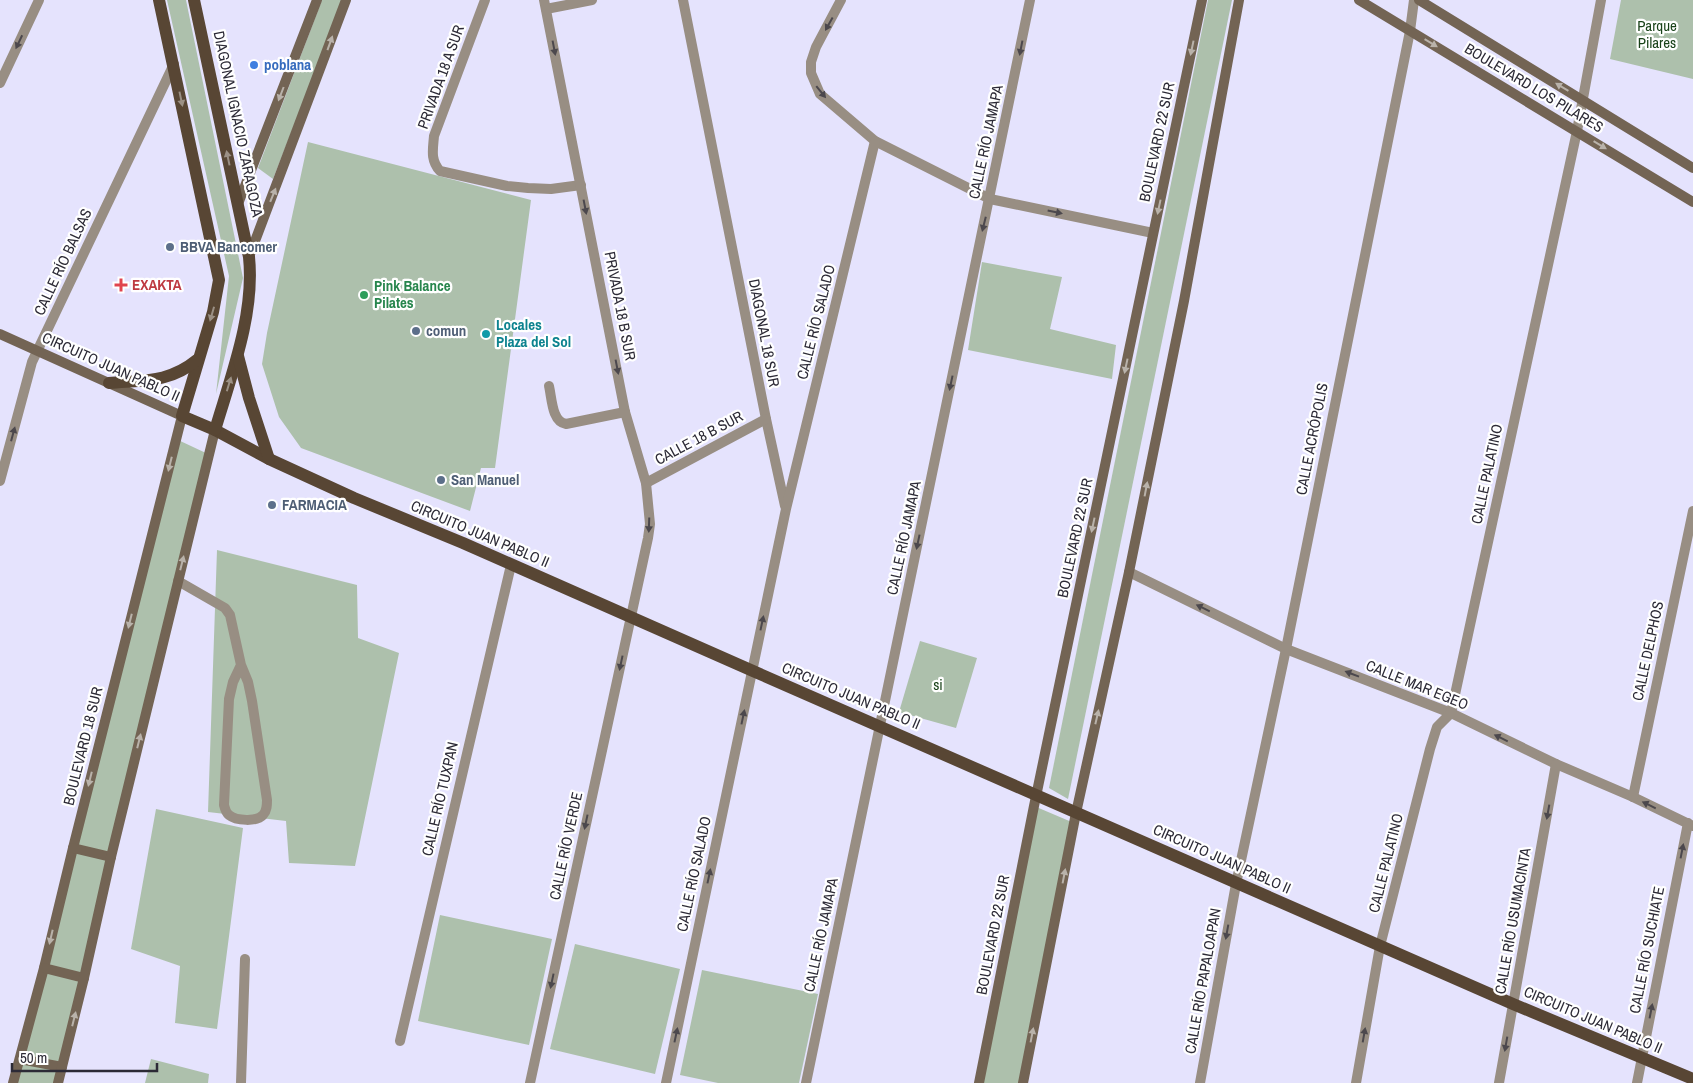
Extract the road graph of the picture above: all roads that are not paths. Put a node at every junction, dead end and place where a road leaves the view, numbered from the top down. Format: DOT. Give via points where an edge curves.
graph roads {
  1 [pos="39,0"];
  2 [pos="159,0"];
  3 [pos="194,0"];
  4 [pos="317,0"];
  5 [pos="346,0"];
  6 [pos="485,0"];
  7 [pos="592,0"];
  8 [pos="683,0"];
  9 [pos="842,0"];
  10 [pos="1030,0"];
  11 [pos="1202,0"];
  12 [pos="1239,0"];
  13 [pos="1359,0"];
  14 [pos="1414,0"];
  15 [pos="1419,0"];
  16 [pos="1601,0"];
  17 [pos="545,5"];
  18 [pos="1410,31"];
  19 [pos="174,64"];
  20 [pos="0,83"];
  21 [pos="1582,99"];
  22 [pos="1577,131"];
  23 [pos="875,141"];
  24 [pos="1693,168"];
  25 [pos="581,185"];
  26 [pos="990,199"];
  27 [pos="1693,202"];
  28 [pos="238,204"];
  29 [pos="1153,233"];
  30 [pos="249,257"];
  31 [pos="0,334"];
  32 [pos="37,351"];
  33 [pos="238,355"];
  34 [pos="197,360"];
  35 [pos="108,383"];
  36 [pos="549,386"];
  37 [pos="625,412"];
  38 [pos="182,416"];
  39 [pos="766,419"];
  40 [pos="215,430"];
  41 [pos="268,458"];
  42 [pos="0,481"];
  43 [pos="646,483"];
  44 [pos="786,509"];
  45 [pos="1693,512"];
  46 [pos="511,565"];
  47 [pos="1130,572"];
  48 [pos="178,581"];
  49 [pos="631,616"];
  50 [pos="1286,648"];
  51 [pos="241,665"];
  52 [pos="753,671"];
  53 [pos="1451,713"];
  54 [pos="880,726"];
  55 [pos="1556,764"];
  56 [pos="1037,795"];
  57 [pos="1633,796"];
  58 [pos="1076,813"];
  59 [pos="1690,825"];
  60 [pos="72,848"];
  61 [pos="111,858"];
  62 [pos="1236,884"];
  63 [pos="1380,946"];
  64 [pos="245,959"];
  65 [pos="44,968"];
  66 [pos="84,978"];
  67 [pos="1513,1004"];
  68 [pos="400,1041"];
  69 [pos="1641,1058"];
  70 [pos="20,1059"];
  71 [pos="62,1067"];
  72 [pos="1693,1079"];
  73 [pos="13,1083"];
  74 [pos="58,1083"];
  75 [pos="241,1083"];
  76 [pos="530,1083"];
  77 [pos="666,1083"];
  78 [pos="806,1083"];
  79 [pos="978,1083"];
  80 [pos="1023,1083"];
  81 [pos="1200,1083"];
  82 [pos="1356,1083"];
  83 [pos="1499,1083"];
  84 [pos="1637,1083"];
  1 -- 20 [label="street, one-way"];
  2 -- 19 [label="main road"];
  28 -- 3 [label="main road, DIAGONAL IGNACIO ZARAGOZA, one-way"];
  4 -- 28 [label="street, one-way"];
  30 -- 5 [label="street, one-way"];
  6 -- 25 [label="street, PRIVADA 18 A SUR" via="434,136 434,165 440,171 507,186 551,188"];
  7 -- 17 [label="street"];
  8 -- 39 [label="street, DIAGONAL 18 SUR"];
  9 -- 23 [label="street, one-way" via="816,47 811,73 820,94"];
  10 -- 26 [label="street, CALLE RÍO JAMAPA, one-way"];
  11 -- 29 [label="street, BOULEVARD 22 SUR, one-way"];
  47 -- 12 [label="street, one-way"];
  13 -- 18 [label="street, BOULEVARD LOS PILARES"];
  14 -- 18 [label="street, CALLE ACRÓPOLIS"];
  21 -- 15 [label="street, BOULEVARD LOS PILARES, one-way"];
  16 -- 21 [label="street, CALLE PALATINO"];
  17 -- 25 [label="street, PRIVADA 18 B SUR, one-way"];
  18 -- 22 [label="street, BOULEVARD LOS PILARES, one-way"];
  18 -- 50 [label="street, CALLE ACRÓPOLIS"];
  19 -- 32 [label="street, CALLE RÍO BALSAS"];
  19 -- 34 [label="main road, one-way" via="219,280 213,312"];
  21 -- 22 [label="street, CALLE PALATINO"];
  21 -- 24 [label="street, BOULEVARD LOS PILARES"];
  22 -- 27 [label="street, BOULEVARD LOS PILARES, one-way"];
  22 -- 53 [label="street, CALLE PALATINO"];
  23 -- 26 [label="street"];
  23 -- 44 [label="street, CALLE RÍO SALADO"];
  25 -- 37 [label="street, PRIVADA 18 B SUR, one-way"];
  26 -- 29 [label="street, one-way"];
  26 -- 54 [label="street, CALLE RÍO JAMAPA, one-way"];
  28 -- 30 [label="main road, DIAGONAL IGNACIO ZARAGOZA"];
  29 -- 56 [label="street, BOULEVARD 22 SUR, one-way"];
  30 -- 33 [label="main road, DIAGONAL IGNACIO ZARAGOZA" via="250,284"];
  31 -- 32 [label="street, CIRCUITO JUAN PABLO II"];
  32 -- 35 [label="street, CIRCUITO JUAN PABLO II"];
  42 -- 32 [label="street, CALLE RÍO BALSAS, one-way"];
  40 -- 33 [label="main road, DIAGONAL IGNACIO ZARAGOZA, one-way"];
  33 -- 41 [label="main road"];
  34 -- 35 [label="main road" via="186,370 170,377"];
  34 -- 38 [label="main road"];
  35 -- 38 [label="street, CIRCUITO JUAN PABLO II"];
  36 -- 37 [label="street" via="556,419 560,423"];
  37 -- 43 [label="street, PRIVADA 18 B SUR"];
  38 -- 40 [label="main road, CIRCUITO JUAN PABLO II"];
  38 -- 60 [label="street, BOULEVARD 18 SUR, one-way"];
  39 -- 43 [label="street, CALLE 18 B SUR"];
  39 -- 44 [label="street, DIAGONAL 18 SUR"];
  40 -- 41 [label="main road, CIRCUITO JUAN PABLO II"];
  48 -- 40 [label="street, one-way"];
  41 -- 46 [label="main road, CIRCUITO JUAN PABLO II"];
  43 -- 49 [label="street, PRIVADA 18 B SUR, one-way" via="650,524"];
  52 -- 44 [label="street, DIAGONAL 18 SUR, one-way"];
  45 -- 57 [label="street, CALLE DELPHOS"];
  46 -- 49 [label="main road, CIRCUITO JUAN PABLO II"];
  46 -- 68 [label="street, CALLE RÍO TUXPAN"];
  50 -- 47 [label="street, CALLE MAR EGEO, one-way"];
  58 -- 47 [label="street, one-way"];
  48 -- 51 [label="street" via="226,608 233,624"];
  61 -- 48 [label="street, one-way"];
  49 -- 52 [label="main road, CIRCUITO JUAN PABLO II"];
  49 -- 76 [label="street, CALLE RÍO VERDE, one-way"];
  53 -- 50 [label="street, CALLE MAR EGEO, one-way"];
  50 -- 62 [label="street, CALLE ACRÓPOLIS"];
  51 -- 51 [label="street" via="252,700 267,800 265,812 256,819 236,819 229,815 224,805 228,699"];
  52 -- 54 [label="main road, CIRCUITO JUAN PABLO II"];
  77 -- 52 [label="street, CALLE RÍO SALADO, one-way"];
  55 -- 53 [label="street, CALLE MAR EGEO, one-way"];
  53 -- 63 [label="street, CALLE PALATINO" via="1437,727 1430,749"];
  54 -- 56 [label="main road, CIRCUITO JUAN PABLO II"];
  54 -- 78 [label="street, CALLE RÍO JAMAPA"];
  55 -- 57 [label="street, CALLE MAR EGEO"];
  55 -- 67 [label="street, CALLE RÍO USUMACINTA, one-way"];
  56 -- 58 [label="main road, CIRCUITO JUAN PABLO II"];
  56 -- 79 [label="street, BOULEVARD 22 SUR"];
  59 -- 57 [label="street, CALLE MAR EGEO, one-way"];
  58 -- 62 [label="main road, CIRCUITO JUAN PABLO II"];
  80 -- 58 [label="street, one-way"];
  69 -- 59 [label="street, CALLE RÍO SUCHIATE, one-way"];
  60 -- 61 [label="street"];
  60 -- 65 [label="street, BOULEVARD 18 SUR, one-way"];
  61 -- 66 [label="street"];
  62 -- 63 [label="main road, CIRCUITO JUAN PABLO II"];
  62 -- 81 [label="street, CALLE RÍO PAPALOAPAN, one-way"];
  63 -- 67 [label="main road, CIRCUITO JUAN PABLO II"];
  82 -- 63 [label="street, CALLE PALATINO, one-way"];
  64 -- 75 [label="street"];
  65 -- 66 [label="street"];
  65 -- 70 [label="street, BOULEVARD 18 SUR"];
  71 -- 66 [label="street, one-way"];
  67 -- 69 [label="main road, CIRCUITO JUAN PABLO II"];
  67 -- 83 [label="street, CALLE RÍO USUMACINTA, one-way"];
  69 -- 72 [label="main road, CIRCUITO JUAN PABLO II"];
  69 -- 84 [label="street, CALLE RÍO SUCHIATE"];
  70 -- 71 [label="street"];
  70 -- 73 [label="street, BOULEVARD 18 SUR"];
  71 -- 74 [label="street"];
}
